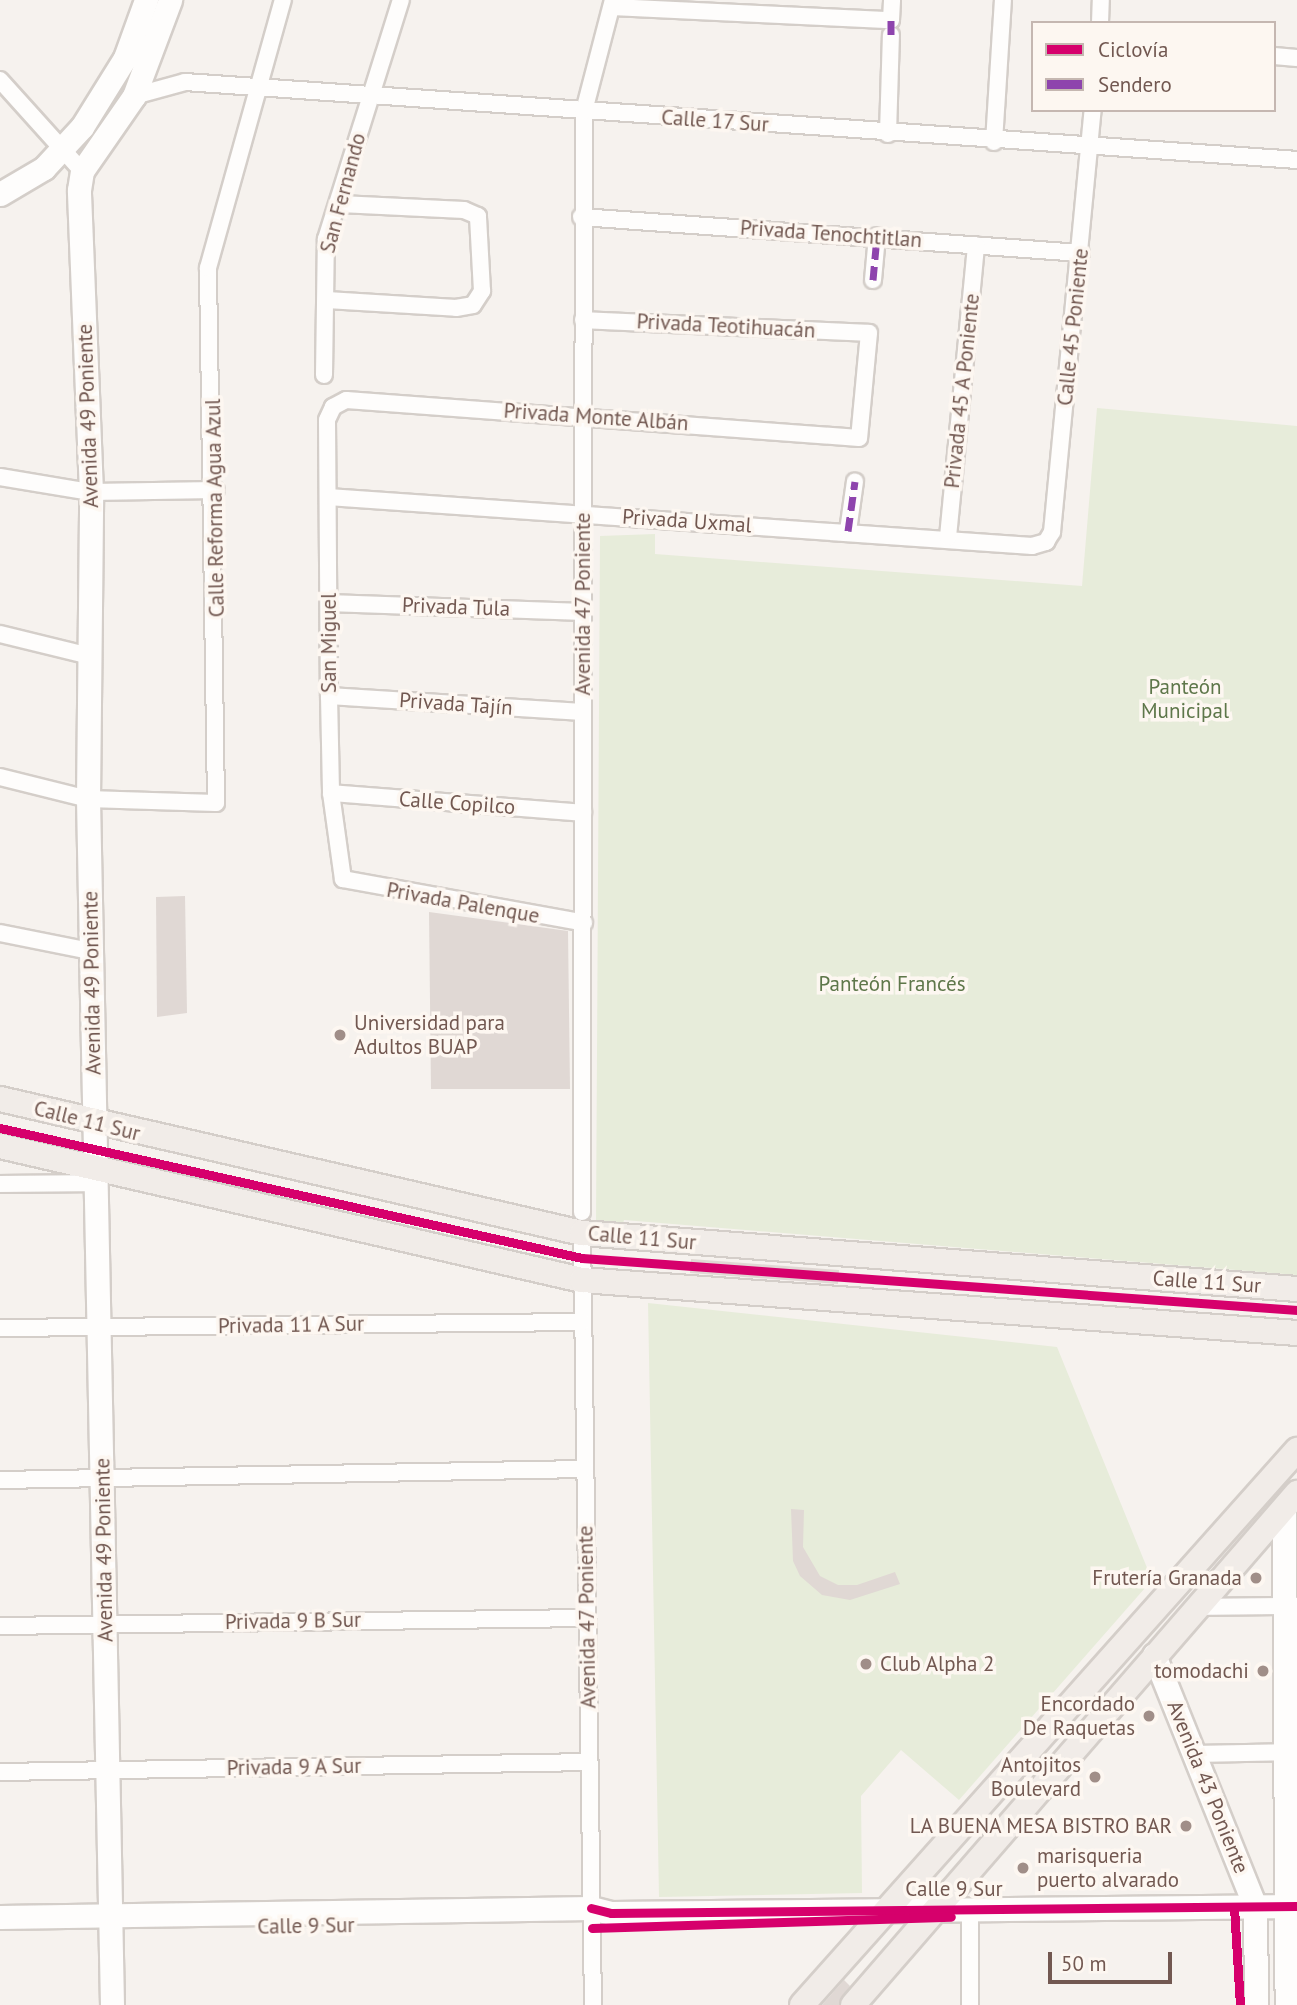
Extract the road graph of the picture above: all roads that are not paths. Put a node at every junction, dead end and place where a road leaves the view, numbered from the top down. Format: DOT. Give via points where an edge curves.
graph roads {
  1 [pos="146,0"];
  2 [pos="170,0"];
  3 [pos="283,0"];
  4 [pos="401,0"];
  5 [pos="892,0"];
  6 [pos="1003,0"];
  7 [pos="1101,0"];
  8 [pos="612,4"];
  9 [pos="1100,21"];
  10 [pos="891,27"];
  11 [pos="1276,56"];
  12 [pos="1297,58"];
  13 [pos="0,80"];
  14 [pos="255,89"];
  15 [pos="134,96"];
  16 [pos="370,96"];
  17 [pos="584,111"];
  18 [pos="1093,112"];
  19 [pos="888,134"];
  20 [pos="994,142"];
  21 [pos="1089,149"];
  22 [pos="62,151"];
  23 [pos="1297,160"];
  24 [pos="82,172"];
  25 [pos="0,194"];
  26 [pos="340,204"];
  27 [pos="581,217"];
  28 [pos="877,236"];
  29 [pos="976,245"];
  30 [pos="1081,253"];
  31 [pos="873,280"];
  32 [pos="327,300"];
  33 [pos="583,320"];
  34 [pos="324,374"];
  35 [pos="333,407"];
  36 [pos="583,415"];
  37 [pos="859,438"];
  38 [pos="0,477"];
  39 [pos="855,481"];
  40 [pos="216,490"];
  41 [pos="91,492"];
  42 [pos="328,497"];
  43 [pos="583,514"];
  44 [pos="848,531"];
  45 [pos="948,537"];
  46 [pos="1046,542"];
  47 [pos="329,603"];
  48 [pos="583,612"];
  49 [pos="0,634"];
  50 [pos="90,656"];
  51 [pos="329,696"];
  52 [pos="582,712"];
  53 [pos="0,777"];
  54 [pos="331,793"];
  55 [pos="88,799"];
  56 [pos="583,813"];
  57 [pos="343,879"];
  58 [pos="584,923"];
  59 [pos="0,933"];
  60 [pos="90,951"];
  61 [pos="0,1099"];
  62 [pos="95,1123"];
  63 [pos="0,1146"];
  64 [pos="36,1155"];
  65 [pos="97,1177"];
  66 [pos="0,1184"];
  67 [pos="36,1184"];
  68 [pos="582,1225"];
  69 [pos="582,1280"];
  70 [pos="1297,1289"];
  71 [pos="582,1322"];
  72 [pos="101,1327"];
  73 [pos="0,1328"];
  74 [pos="1297,1333"];
  75 [pos="1297,1450"];
  76 [pos="584,1469"];
  77 [pos="103,1479"];
  78 [pos="0,1480"];
  79 [pos="1291,1501"];
  80 [pos="1291,1606"];
  81 [pos="1197,1607"];
  82 [pos="587,1618"];
  83 [pos="105,1623"];
  84 [pos="0,1626"];
  85 [pos="1154,1655"];
  86 [pos="1292,1752"];
  87 [pos="1194,1754"];
  88 [pos="589,1762"];
  89 [pos="107,1770"];
  90 [pos="0,1772"];
  91 [pos="1255,1906"];
  92 [pos="1292,1906"];
  93 [pos="888,1907"];
  94 [pos="971,1907"];
  95 [pos="937,1908"];
  96 [pos="598,1914"];
  97 [pos="0,1917"];
  98 [pos="110,1922"];
  99 [pos="0,1932"];
  100 [pos="112,2005"];
  101 [pos="593,2005"];
  102 [pos="802,2005"];
  103 [pos="853,2005"];
  104 [pos="970,2005"];
  105 [pos="1256,2005"];
  106 [pos="1287,2005"];
  1 -- 22 [label="main road" via="109,87"];
  2 -- 15 [label="main road"];
  3 -- 14 [label="street, Calle Reforma Agua Azul"];
  4 -- 16 [label="street, San Fernando"];
  5 -- 10 [label="street"];
  6 -- 20 [label="street"];
  7 -- 9 [label="street"];
  8 -- 10 [label="street"];
  8 -- 17 [label="street, Avenida 47 Poniente"];
  10 -- 19 [label="street"];
  11 -- 12 [label="street"];
  13 -- 22 [label="street"];
  14 -- 15 [label="street, Calle 17 Sur" via="184,82"];
  14 -- 16 [label="street, Calle 17 Sur"];
  14 -- 40 [label="street, Calle Reforma Agua Azul" via="208,268"];
  15 -- 24 [label="main road"];
  16 -- 17 [label="street, Calle 17 Sur"];
  16 -- 26 [label="street, San Fernando"];
  17 -- 19 [label="street, Calle 17 Sur"];
  17 -- 27 [label="street, Avenida 47 Poniente"];
  18 -- 21 [label="street, Calle 45 Poniente"];
  19 -- 20 [label="street, Calle 17 Sur"];
  20 -- 21 [label="street, Calle 17 Sur"];
  21 -- 23 [label="street, Calle 17 Sur"];
  21 -- 30 [label="street, Calle 45 Poniente"];
  22 -- 24 [label="street"];
  22 -- 25 [label="main road" via="28,180"];
  24 -- 41 [label="main road, Avenida 49 Poniente"];
  26 -- 32 [label="street, San Fernando" via="323,259"];
  26 -- 32 [label="street" via="464,210 478,216 481,291 473,305 456,308"];
  27 -- 28 [label="street, Privada Tenochtitlan"];
  27 -- 33 [label="street, Avenida 47 Poniente"];
  28 -- 29 [label="street, Privada Tenochtitlan"];
  28 -- 31 [label="street"];
  29 -- 30 [label="street, Privada Tenochtitlan"];
  29 -- 45 [label="street, Privada 45 A Poniente"];
  30 -- 46 [label="street, Calle 45 Poniente" via="1052,532"];
  32 -- 34 [label="street, San Fernando"];
  33 -- 36 [label="street, Avenida 47 Poniente"];
  33 -- 37 [label="street, Privada Teotihuacán" via="869,333"];
  35 -- 36 [label="street, Privada Monte Albán" via="346,400"];
  35 -- 42 [label="street, San Miguel" via="327,420"];
  36 -- 37 [label="street, Privada Monte Albán"];
  36 -- 43 [label="street, Avenida 47 Poniente"];
  38 -- 41 [label="street"];
  39 -- 44 [label="street"];
  40 -- 41 [label="street"];
  40 -- 55 [label="street, Calle Reforma Agua Azul" via="216,803"];
  41 -- 50 [label="main road, Avenida 49 Poniente"];
  42 -- 43 [label="street, Privada Uxmal"];
  42 -- 47 [label="street, San Miguel"];
  43 -- 44 [label="street, Privada Uxmal"];
  43 -- 48 [label="street, Avenida 47 Poniente"];
  44 -- 45 [label="street, Privada Uxmal"];
  45 -- 46 [label="street, Privada Uxmal" via="1032,547"];
  47 -- 48 [label="street, Privada Tula"];
  47 -- 51 [label="street, San Miguel"];
  48 -- 52 [label="street, Avenida 47 Poniente"];
  49 -- 50 [label="street"];
  50 -- 55 [label="main road, Avenida 49 Poniente"];
  51 -- 52 [label="street, Privada Tajín"];
  51 -- 54 [label="street, San Miguel"];
  52 -- 56 [label="street, Avenida 47 Poniente"];
  53 -- 55 [label="street"];
  54 -- 56 [label="street, Calle Copilco"];
  54 -- 57 [label="street, San Miguel"];
  55 -- 60 [label="main road, Avenida 49 Poniente"];
  56 -- 58 [label="street, Avenida 47 Poniente"];
  57 -- 58 [label="street, Privada Palenque"];
  58 -- 68 [label="street, Avenida 47 Poniente"];
  59 -- 60 [label="street"];
  60 -- 62 [label="main road, Avenida 49 Poniente"];
  61 -- 62 [label="main road, Calle 11 Sur"];
  62 -- 65 [label="main road, Avenida 49 Poniente"];
  62 -- 68 [label="main road, Calle 11 Sur"];
  63 -- 64 [label="main road, Calle 11 Sur"];
  64 -- 65 [label="main road, Calle 11 Sur"];
  64 -- 67 [label="street"];
  65 -- 67 [label="street"];
  65 -- 69 [label="main road, Calle 11 Sur"];
  65 -- 72 [label="main road, Avenida 49 Poniente"];
  66 -- 67 [label="street"];
  68 -- 69 [label="street, Avenida 47 Poniente"];
  68 -- 70 [label="main road, Calle 11 Sur"];
  69 -- 71 [label="street, Avenida 47 Poniente"];
  69 -- 74 [label="main road, Calle 11 Sur"];
  71 -- 72 [label="street, Privada 11 A Sur"];
  71 -- 76 [label="street, Avenida 47 Poniente"];
  72 -- 73 [label="street, Privada 11 A Sur"];
  72 -- 77 [label="main road, Avenida 49 Poniente"];
  75 -- 93 [label="main road"];
  76 -- 77 [label="street"];
  76 -- 82 [label="street, Avenida 47 Poniente"];
  77 -- 78 [label="street"];
  77 -- 83 [label="main road, Avenida 49 Poniente"];
  79 -- 80 [label="main road"];
  79 -- 81 [label="main road"];
  80 -- 81 [label="street"];
  80 -- 86 [label="main road"];
  81 -- 85 [label="main road"];
  82 -- 83 [label="street, Privada 9 B Sur"];
  82 -- 88 [label="street, Avenida 47 Poniente"];
  83 -- 84 [label="street, Privada 9 B Sur"];
  83 -- 89 [label="main road, Avenida 49 Poniente"];
  85 -- 87 [label="main road, Avenida 43 Poniente"];
  85 -- 95 [label="main road"];
  86 -- 87 [label="street"];
  86 -- 92 [label="main road"];
  87 -- 91 [label="main road, Avenida 43 Poniente"];
  88 -- 89 [label="street, Privada 9 A Sur"];
  88 -- 96 [label="street, Avenida 47 Poniente"];
  89 -- 90 [label="street, Privada 9 A Sur"];
  89 -- 98 [label="main road, Avenida 49 Poniente"];
  91 -- 92 [label="main road, Calle 9 Sur"];
  91 -- 94 [label="main road, Calle 9 Sur"];
  91 -- 105 [label="main road, Avenida 43 Poniente"];
  92 -- 106 [label="main road"];
  93 -- 95 [label="main road, Calle 9 Sur"];
  93 -- 96 [label="main road, Calle 9 Sur"];
  93 -- 102 [label="main road"];
  94 -- 95 [label="main road, Calle 9 Sur"];
  94 -- 104 [label="street"];
  95 -- 103 [label="main road"];
  96 -- 98 [label="main road, Calle 9 Sur"];
  96 -- 101 [label="street, Avenida 47 Poniente"];
  97 -- 98 [label="main road, Calle 9 Sur"];
  98 -- 99 [label="main road, Calle 9 Sur"];
  98 -- 100 [label="main road, Avenida 49 Poniente"];
}
